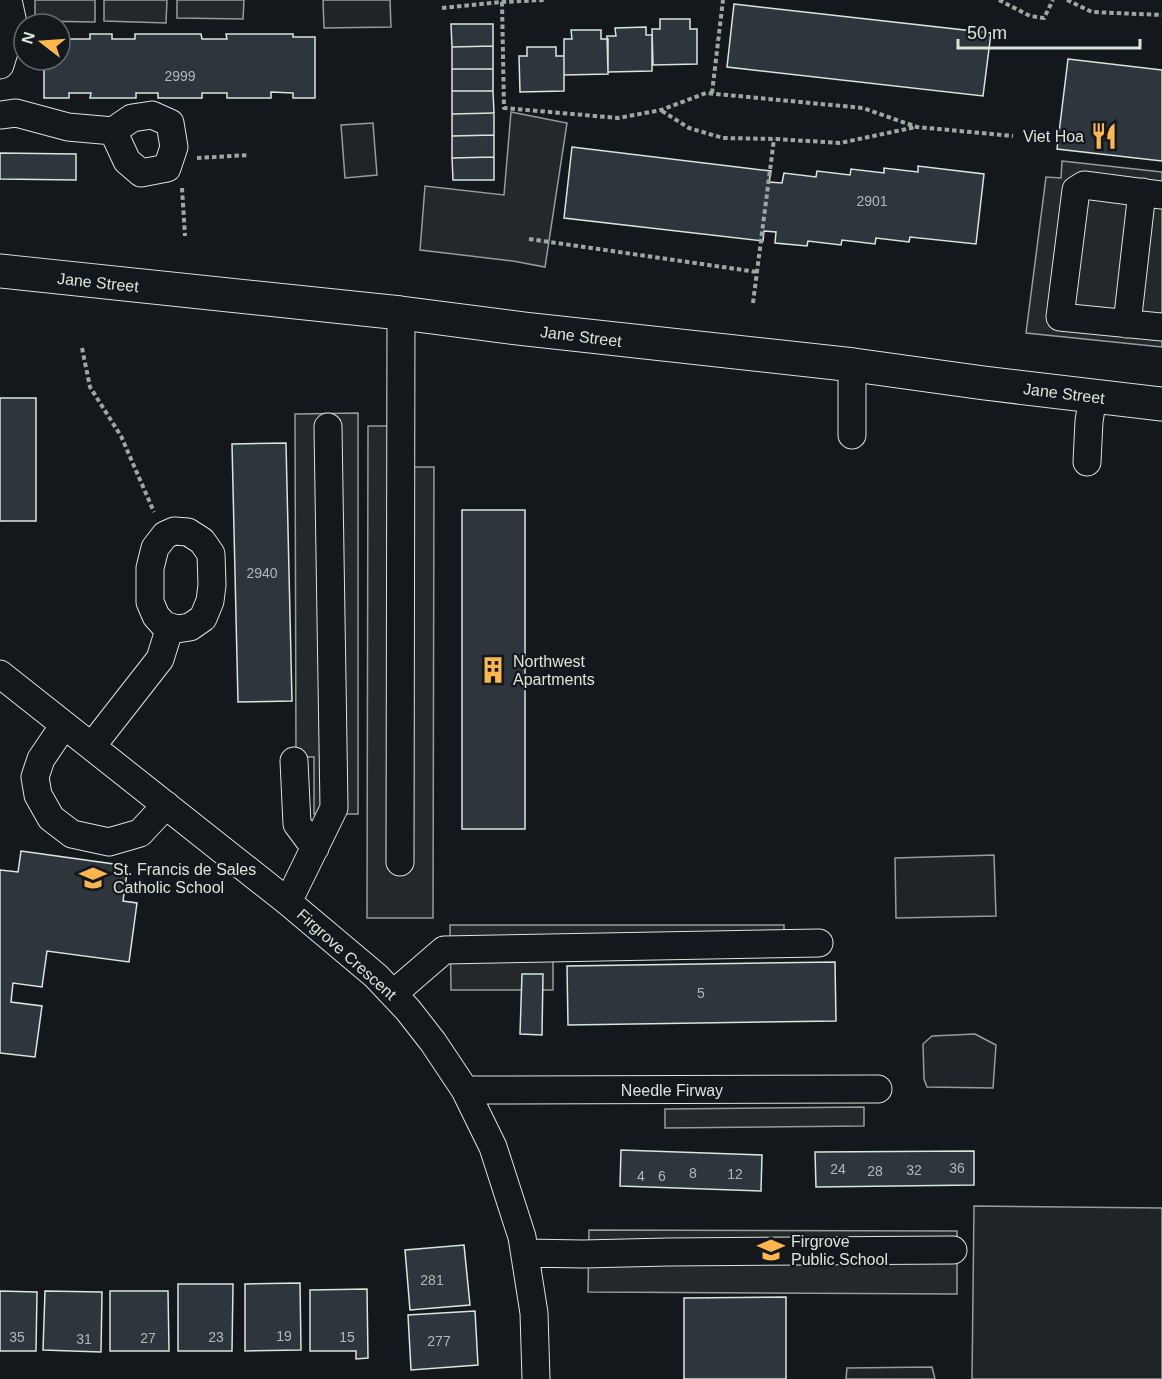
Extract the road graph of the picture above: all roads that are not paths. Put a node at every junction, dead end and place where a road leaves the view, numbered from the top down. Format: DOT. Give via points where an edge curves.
graph roads {
  1 [pos="8,0"];
  2 [pos="0,65"];
  3 [pos="0,115"];
  4 [pos="113,131"];
  5 [pos="1152,193"];
  6 [pos="0,272"];
  7 [pos="401,313"];
  8 [pos="1127,324"];
  9 [pos="1162,327"];
  10 [pos="854,365"];
  11 [pos="1094,397"];
  12 [pos="1162,404"];
  13 [pos="328,427"];
  14 [pos="852,435"];
  15 [pos="1086,462"];
  16 [pos="171,627"];
  17 [pos="0,674"];
  18 [pos="64,725"];
  19 [pos="92,746"];
  20 [pos="294,761"];
  21 [pos="166,805"];
  22 [pos="315,848"];
  23 [pos="400,862"];
  24 [pos="288,902"];
  25 [pos="819,943"];
  26 [pos="393,993"];
  27 [pos="878,1089"];
  28 [pos="465,1090"];
  29 [pos="953,1250"];
  30 [pos="525,1253"];
  31 [pos="536,1379"];
  1 -- 2 [label="street" via="13,23"];
  3 -- 4 [label="street" via="16,113 68,127"];
  5 -- 8 [label="street"];
  5 -- 8 [label="street" via="1084,184 1076,190 1060,316"];
  6 -- 7 [label="main road, Jane Street"];
  7 -- 10 [label="main road, Jane Street"];
  7 -- 23 [label="street"];
  8 -- 9 [label="street"];
  10 -- 11 [label="main road, Jane Street"];
  10 -- 14 [label="street"];
  11 -- 12 [label="main road, Jane Street"];
  11 -- 15 [label="street"];
  13 -- 22 [label="street" via="334,808"];
  16 -- 16 [label="street" via="156,616 150,602 150,568 155,548 165,535 188,532 202,541 211,554 210,601 203,618 190,627"];
  16 -- 19 [label="street" via="160,659"];
  17 -- 18 [label="street, Firgrove Crescent"];
  18 -- 19 [label="street, Firgrove Crescent"];
  18 -- 21 [label="street" via="41,759 36,777 38,795 51,818 72,834 109,842 140,833"];
  19 -- 21 [label="street, Firgrove Crescent"];
  20 -- 22 [label="street" via="297,824"];
  21 -- 24 [label="street, Firgrove Crescent"];
  22 -- 24 [label="street"];
  24 -- 26 [label="street, Firgrove Crescent"];
  25 -- 26 [label="street" via="444,950"];
  26 -- 28 [label="street, Firgrove Crescent"];
  27 -- 28 [label="street, Needle Firway"];
  28 -- 30 [label="street, Firgrove Crescent" via="493,1147"];
  29 -- 30 [label="street"];
  30 -- 31 [label="street, Firgrove Crescent" via="534,1313"];
}
